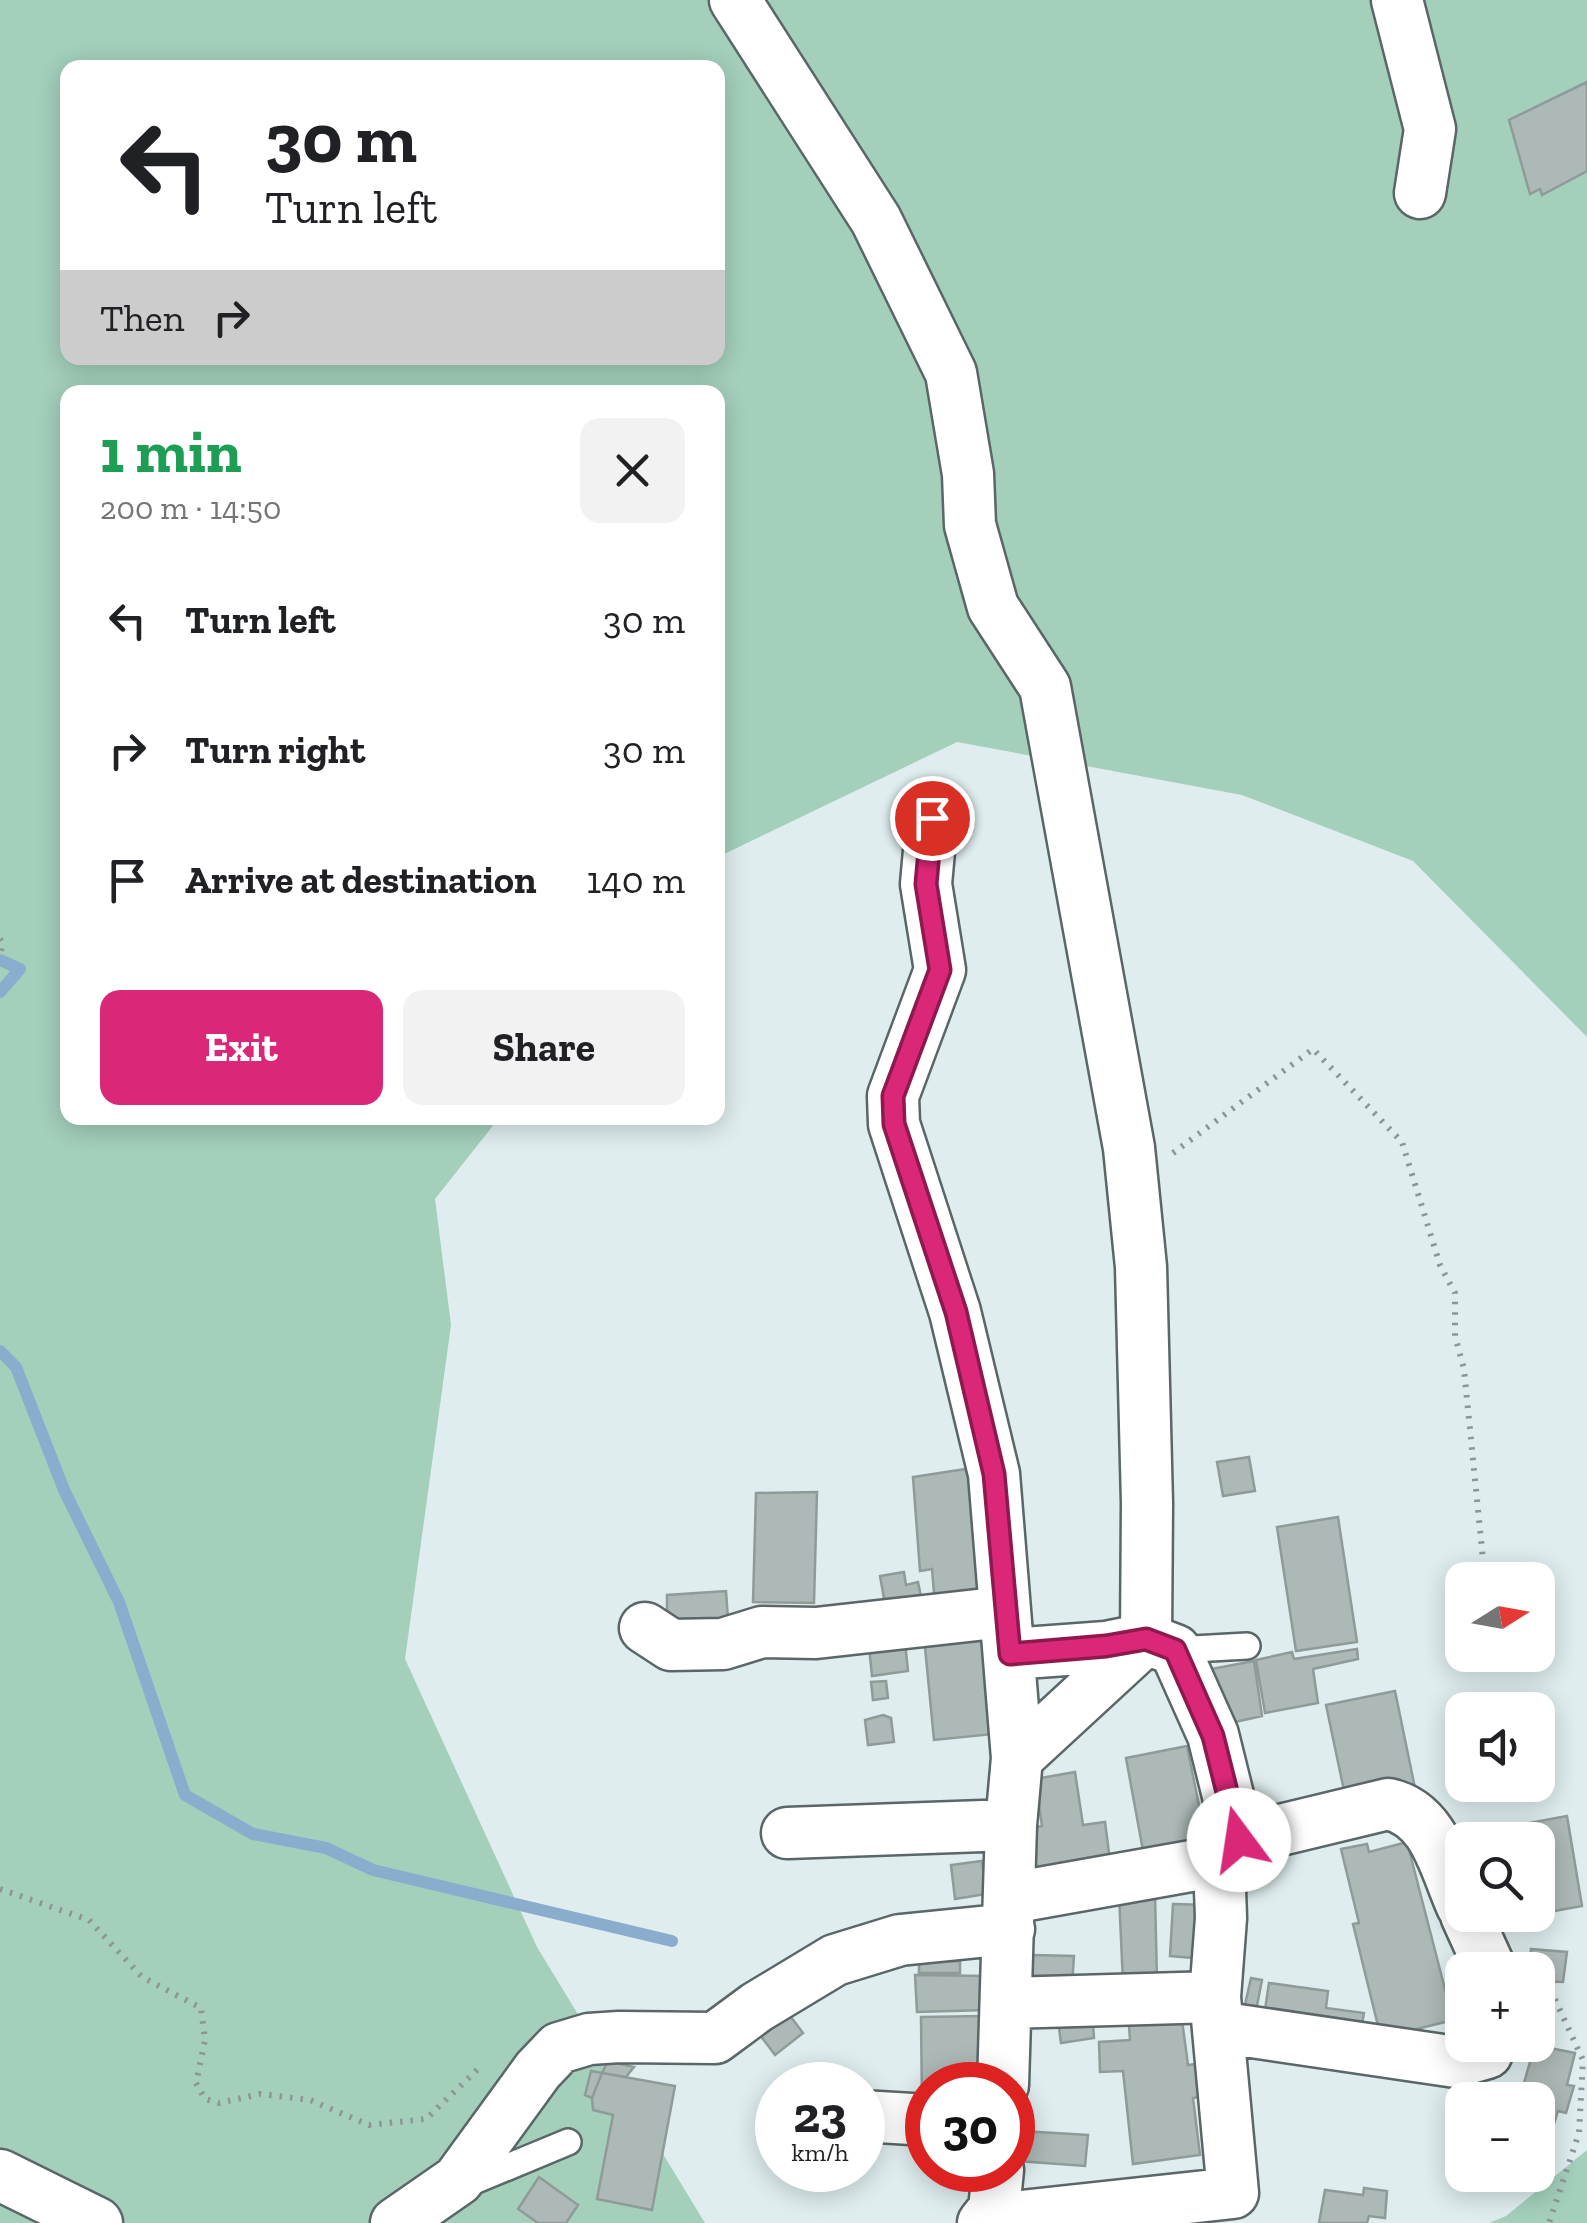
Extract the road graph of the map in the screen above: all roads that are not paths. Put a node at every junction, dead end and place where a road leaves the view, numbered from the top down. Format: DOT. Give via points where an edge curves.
graph roads {
  1 [pos="736,0"];
  2 [pos="1397,0"];
  3 [pos="1420,193"];
  4 [pos="932,818"];
  5 [pos="645,1628"];
  6 [pos="1007,1633"];
  7 [pos="1160,1644"];
  8 [pos="1247,1646"];
  9 [pos="1016,1758"];
  10 [pos="1010,1825"];
  11 [pos="787,1833"];
  12 [pos="1229,1850"];
  13 [pos="1445,1868"];
  14 [pos="1010,1913"];
  15 [pos="1006,2003"];
  16 [pos="1217,2012"];
  17 [pos="1445,2060"];
  18 [pos="1004,2062"];
  19 [pos="568,2142"];
  20 [pos="0,2174"];
  21 [pos="444,2190"];
  22 [pos="996,2192"];
  23 [pos="984,2221"];
  24 [pos="96,2223"];
  25 [pos="396,2223"];
  1 -- 7 [label="street" via="876,220 951,373 970,525 993,607 1046,687 1131,1176"];
  2 -- 3 [label="street" via="1430,130"];
  4 -- 6 [label="street" via="926,884 940,970 893,1096 894,1124 956,1312 994,1474"];
  5 -- 6 [label="street" via="671,1645 723,1644 762,1632"];
  6 -- 7 [label="street" via="1106,1646"];
  6 -- 9 [label="street"];
  7 -- 8 [label="lane"];
  7 -- 9 [label="street"];
  7 -- 12 [label="street" via="1213,1736"];
  9 -- 10 [label="street"];
  10 -- 11 [label="street"];
  10 -- 14 [label="street"];
  12 -- 13 [label="street" via="1388,1804 1424,1821"];
  12 -- 14 [label="street"];
  12 -- 16 [label="street"];
  14 -- 15 [label="street"];
  14 -- 21 [label="street" via="835,1960 715,2038 604,2038 560,2048"];
  15 -- 16 [label="street"];
  15 -- 18 [label="street"];
  16 -- 17 [label="street"];
  16 -- 23 [label="street" via="1233,2193"];
  19 -- 21 [label="lane"];
  20 -- 24 [label="street"];
  21 -- 25 [label="street"];
  22 -- 23 [label="street"];
}
